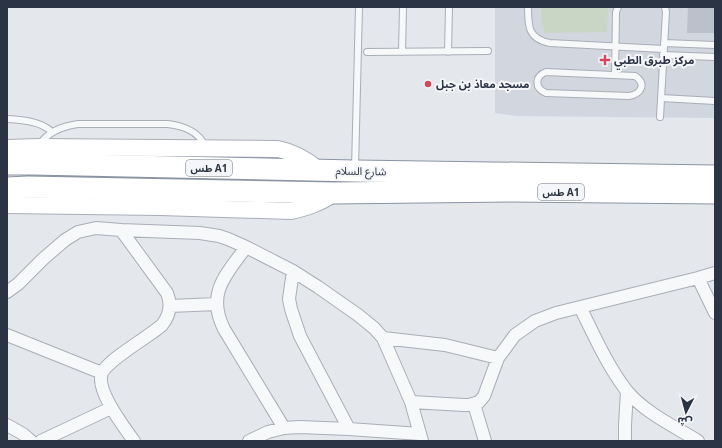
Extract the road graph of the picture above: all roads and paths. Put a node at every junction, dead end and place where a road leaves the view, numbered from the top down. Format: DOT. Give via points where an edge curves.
graph roads {
  1 [pos="359,7"];
  2 [pos="403,7"];
  3 [pos="449,7"];
  4 [pos="528,7"];
  5 [pos="618,7"];
  6 [pos="665,7"];
  7 [pos="715,45"];
  8 [pos="615,46"];
  9 [pos="664,49"];
  10 [pos="488,51"];
  11 [pos="367,52"];
  12 [pos="402,52"];
  13 [pos="448,52"];
  14 [pos="715,57"];
  15 [pos="615,74"];
  16 [pos="661,98"];
  17 [pos="715,101"];
  18 [pos="660,117"];
  19 [pos="7,119"];
  20 [pos="52,132"];
  21 [pos="38,147"];
  22 [pos="7,148"];
  23 [pos="206,148"];
  24 [pos="7,164"];
  25 [pos="319,170"];
  26 [pos="355,171"];
  27 [pos="715,176"];
  28 [pos="7,188"];
  29 [pos="335,193"];
  30 [pos="715,193"];
  31 [pos="7,205"];
  32 [pos="121,230"];
  33 [pos="246,247"];
  34 [pos="293,271"];
  35 [pos="715,273"];
  36 [pos="698,278"];
  37 [pos="7,292"];
  38 [pos="217,304"];
  39 [pos="170,306"];
  40 [pos="580,308"];
  41 [pos="715,313"];
  42 [pos="7,335"];
  43 [pos="383,338"];
  44 [pos="498,358"];
  45 [pos="102,373"];
  46 [pos="627,391"];
  47 [pos="411,402"];
  48 [pos="474,404"];
  49 [pos="111,408"];
  50 [pos="7,425"];
  51 [pos="284,428"];
  52 [pos="349,429"];
  53 [pos="422,438"];
  54 [pos="31,441"];
  55 [pos="41,441"];
  56 [pos="134,441"];
  57 [pos="249,441"];
  58 [pos="485,441"];
  59 [pos="625,441"];
  60 [pos="698,441"];
  1 -- 26 [label="lane"];
  2 -- 12 [label="lane"];
  3 -- 13 [label="lane"];
  4 -- 8 [label="lane" via="528,25 535,37 544,42"];
  5 -- 8 [label="lane"];
  6 -- 9 [label="lane"];
  7 -- 9 [label="lane"];
  8 -- 9 [label="lane"];
  8 -- 15 [label="lane"];
  9 -- 14 [label="lane"];
  9 -- 16 [label="lane"];
  10 -- 13 [label="lane"];
  11 -- 12 [label="lane"];
  12 -- 13 [label="lane"];
  15 -- 15 [label="lane" via="546,72 539,76 537,84 546,93 629,96 638,94 642,84 640,80 635,76"];
  16 -- 17 [label="lane"];
  16 -- 18 [label="lane"];
  19 -- 20 [label="lane" via="41,124"];
  20 -- 21 [label="lane"];
  20 -- 23 [label="lane" via="60,127 78,124 168,124 182,126 194,132"];
  21 -- 22 [label="street"];
  21 -- 23 [label="street"];
  23 -- 25 [label="street" via="282,150 304,158"];
  24 -- 25 [label="highway, شارع السلام / طس A1"];
  25 -- 26 [label="highway, شارع السلام / طس A1"];
  26 -- 27 [label="highway, شارع السلام / طس A1"];
  28 -- 29 [label="highway, شارع السلام"];
  29 -- 30 [label="highway, شارع السلام / طس A1"];
  29 -- 31 [label="street" via="307,208 291,211"];
  32 -- 33 [label="street" via="209,234"];
  32 -- 37 [label="street" via="96,228 78,232 65,240"];
  32 -- 39 [label="street" via="168,293"];
  33 -- 34 [label="street"];
  33 -- 38 [label="street" via="224,277 217,294"];
  34 -- 43 [label="street" via="358,314"];
  34 -- 52 [label="street" via="289,299 300,336"];
  35 -- 36 [label="street"];
  36 -- 40 [label="street"];
  36 -- 41 [label="street"];
  38 -- 39 [label="street"];
  38 -- 51 [label="street" via="224,329"];
  39 -- 45 [label="street" via="167,320 162,325 116,358"];
  40 -- 44 [label="street" via="535,321 515,335"];
  40 -- 46 [label="street" via="612,370"];
  42 -- 45 [label="street"];
  43 -- 44 [label="street" via="445,345"];
  43 -- 47 [label="street"];
  44 -- 48 [label="street" via="484,396"];
  45 -- 49 [label="street" via="103,389"];
  46 -- 59 [label="street"];
  46 -- 60 [label="street" via="656,416"];
  47 -- 48 [label="street"];
  47 -- 53 [label="street"];
  48 -- 58 [label="street"];
  49 -- 55 [label="street"];
  49 -- 56 [label="street"];
  50 -- 54 [label="street"];
  51 -- 52 [label="street"];
  51 -- 57 [label="street"];
  52 -- 53 [label="street"];
}
